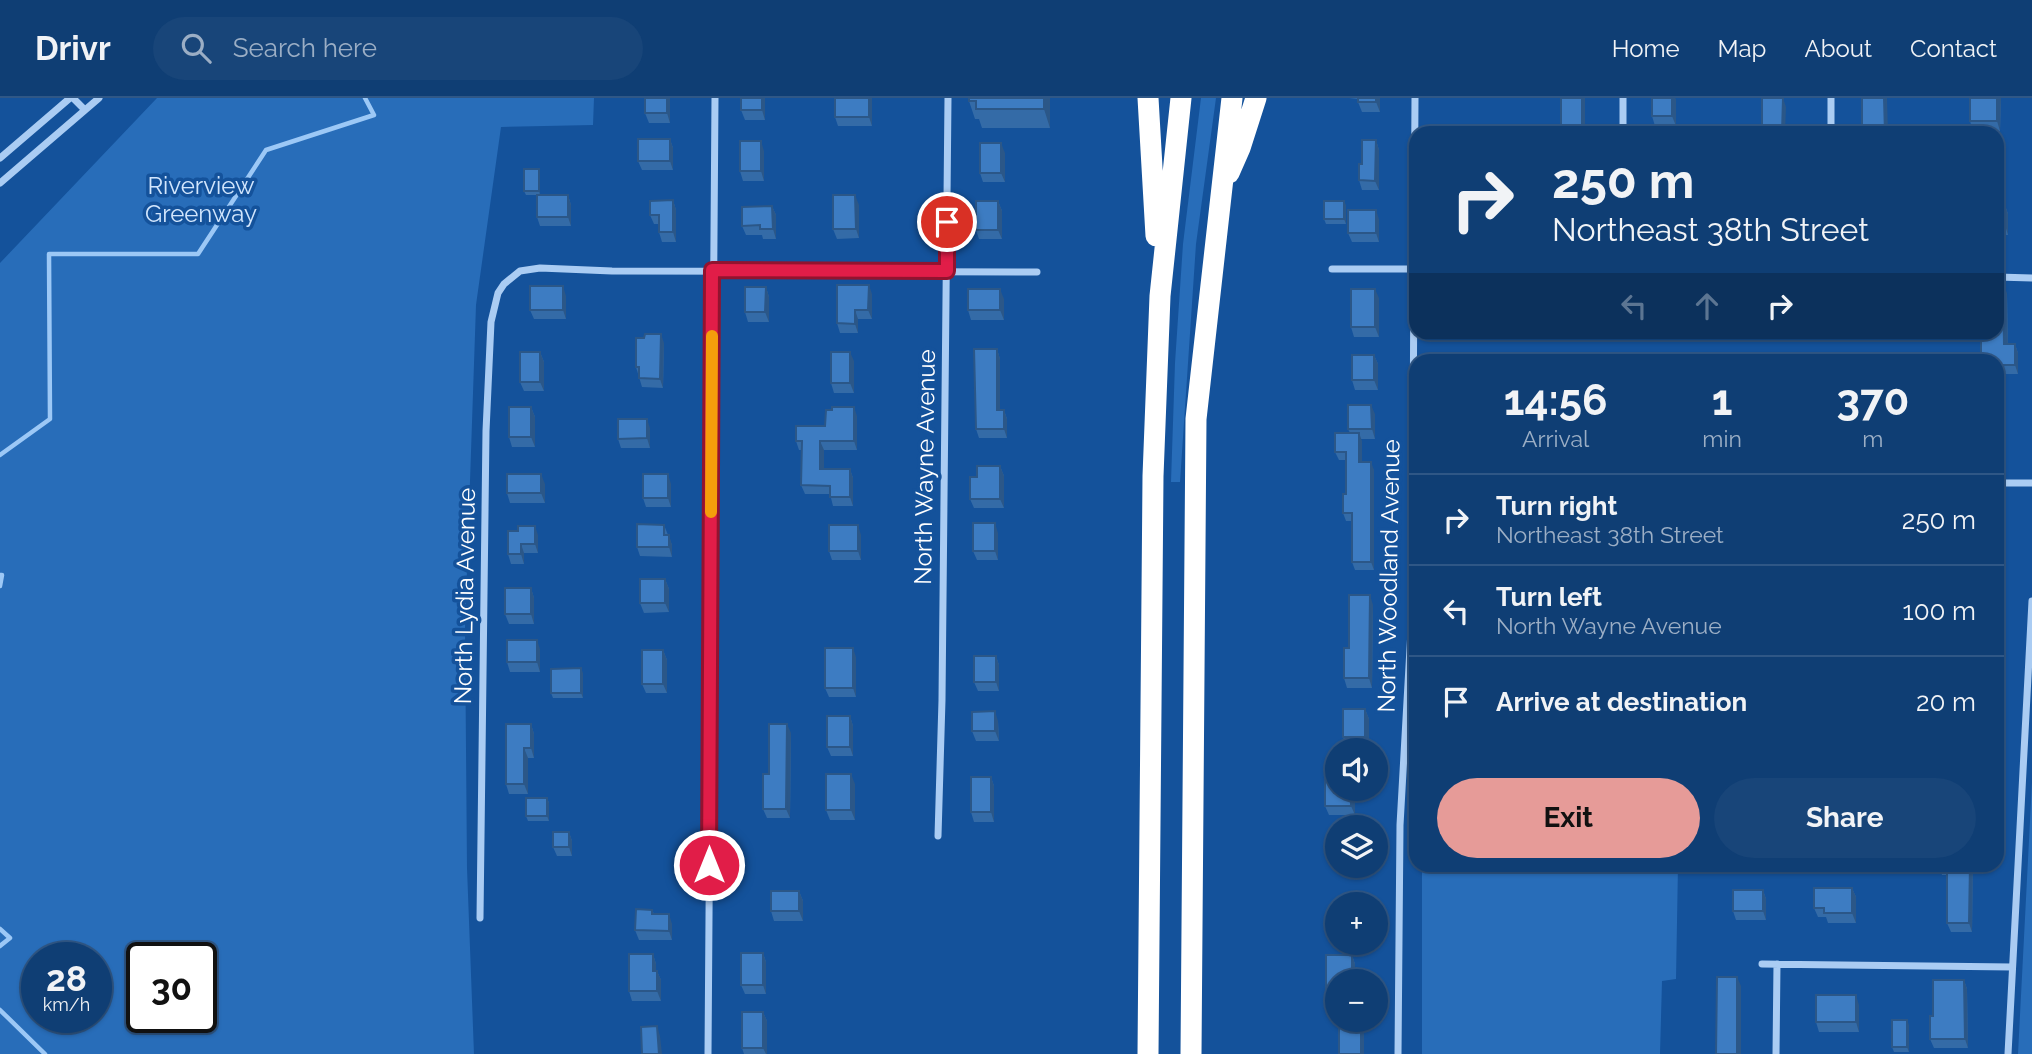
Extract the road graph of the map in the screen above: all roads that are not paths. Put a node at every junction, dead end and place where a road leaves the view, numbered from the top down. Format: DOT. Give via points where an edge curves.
graph roads {
  1 [pos="72,98"];
  2 [pos="99,98"];
  3 [pos="715,98"];
  4 [pos="948,98"];
  5 [pos="1148,98"];
  6 [pos="1181,98"];
  7 [pos="1232,98"];
  8 [pos="1256,98"];
  9 [pos="1415,98"];
  10 [pos="1623,98"];
  11 [pos="1831,98"];
  12 [pos="85,110"];
  13 [pos="1415,126"];
  14 [pos="1623,126"];
  15 [pos="1831,126"];
  16 [pos="0,158"];
  17 [pos="0,183"];
  18 [pos="1221,190"];
  19 [pos="1332,269"];
  20 [pos="1409,269"];
  21 [pos="712,270"];
  22 [pos="947,271"];
  23 [pos="1037,272"];
  24 [pos="2004,277"];
  25 [pos="2032,278"];
  26 [pos="1160,296"];
  27 [pos="2004,483"];
  28 [pos="2032,483"];
  29 [pos="2032,601"];
  30 [pos="1409,666"];
  31 [pos="937,836"];
  32 [pos="480,918"];
  33 [pos="1762,964"];
  34 [pos="1777,964"];
  35 [pos="2012,967"];
  36 [pos="708,1054"];
  37 [pos="1148,1054"];
  38 [pos="1191,1054"];
  39 [pos="1398,1054"];
  40 [pos="1776,1054"];
  41 [pos="2008,1054"];
  1 -- 12 [label="street"];
  1 -- 16 [label="street"];
  2 -- 12 [label="street"];
  3 -- 21 [label="street"];
  4 -- 22 [label="street, North Wayne Avenue"];
  5 -- 26 [label="highway"];
  6 -- 26 [label="highway"];
  7 -- 18 [label="highway"];
  8 -- 18 [label="highway"];
  9 -- 13 [label="street, North Woodland Avenue"];
  10 -- 14 [label="street"];
  11 -- 15 [label="street"];
  12 -- 17 [label="street"];
  18 -- 38 [label="highway" via="1196,419"];
  19 -- 20 [label="street"];
  21 -- 22 [label="street"];
  21 -- 32 [label="street, North Lydia Avenue" via="540,268 520,271 498,293 491,322 486,430"];
  21 -- 36 [label="street"];
  22 -- 23 [label="street"];
  22 -- 31 [label="street, North Wayne Avenue"];
  24 -- 25 [label="street"];
  26 -- 37 [label="highway" via="1153,476"];
  27 -- 28 [label="street"];
  29 -- 35 [label="street"];
  30 -- 39 [label="street, North Woodland Avenue" via="1400,825"];
  33 -- 34 [label="street"];
  34 -- 35 [label="street"];
  34 -- 40 [label="street"];
  35 -- 41 [label="street"];
}
